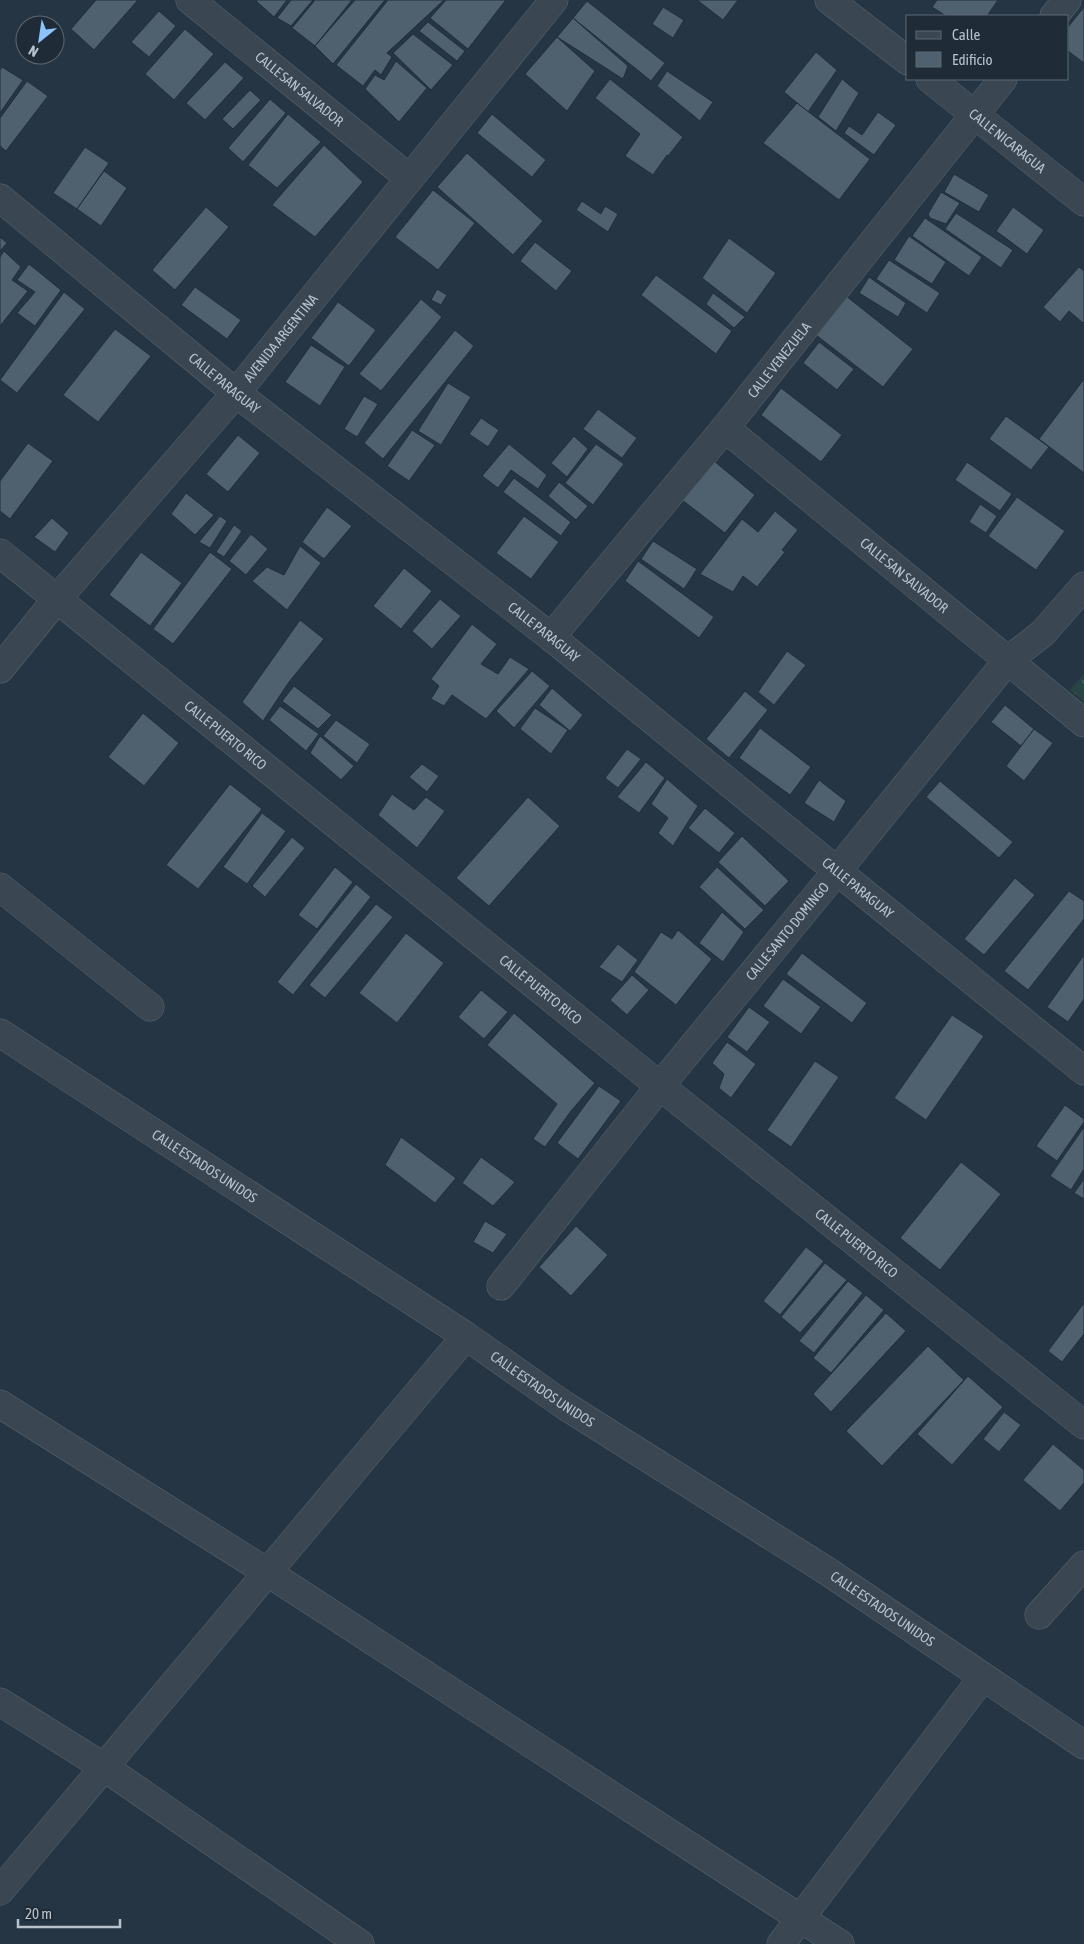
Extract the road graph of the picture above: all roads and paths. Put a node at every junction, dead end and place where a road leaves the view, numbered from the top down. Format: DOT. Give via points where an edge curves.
graph roads {
  1 [pos="190,0"];
  2 [pos="554,0"];
  3 [pos="829,0"];
  4 [pos="1067,0"];
  5 [pos="1055,15"];
  6 [pos="906,59"];
  7 [pos="931,80"];
  8 [pos="1002,80"];
  9 [pos="974,113"];
  10 [pos="409,178"];
  11 [pos="0,198"];
  12 [pos="1084,202"];
  13 [pos="236,393"];
  14 [pos="725,428"];
  15 [pos="0,553"];
  16 [pos="1084,586"];
  17 [pos="57,599"];
  18 [pos="551,637"];
  19 [pos="1007,661"];
  20 [pos="0,670"];
  21 [pos="1084,722"];
  22 [pos="836,872"];
  23 [pos="0,887"];
  24 [pos="150,1007"];
  25 [pos="0,1033"];
  26 [pos="1084,1071"];
  27 [pos="660,1086"];
  28 [pos="500,1286"];
  29 [pos="466,1336"];
  30 [pos="0,1404"];
  31 [pos="1084,1425"];
  32 [pos="1084,1565"];
  33 [pos="268,1572"];
  34 [pos="1039,1615"];
  35 [pos="982,1677"];
  36 [pos="0,1702"];
  37 [pos="1084,1745"];
  38 [pos="104,1767"];
  39 [pos="0,1891"];
  40 [pos="800,1918"];
  41 [pos="360,1944"];
  42 [pos="781,1944"];
  43 [pos="840,1944"];
  1 -- 10 [label="street, CALLE SAN SALVADOR"];
  2 -- 10 [label="street, AVENIDA ARGENTINA"];
  3 -- 6 [label="street"];
  4 -- 5 [label="street"];
  7 -- 9 [label="street, CALLE NICARAGUA"];
  8 -- 9 [label="street, CALLE VENEZUELA"];
  9 -- 12 [label="street, CALLE NICARAGUA"];
  9 -- 14 [label="street, CALLE VENEZUELA"];
  10 -- 13 [label="street, AVENIDA ARGENTINA"];
  11 -- 13 [label="street, CALLE PARAGUAY"];
  13 -- 17 [label="street, AVENIDA ARGENTINA"];
  13 -- 18 [label="street, CALLE PARAGUAY"];
  14 -- 18 [label="street, CALLE VENEZUELA"];
  14 -- 19 [label="street, CALLE SAN SALVADOR"];
  15 -- 17 [label="street, CALLE PUERTO RICO"];
  16 -- 19 [label="street, CALLE SANTO DOMINGO" via="1043,633"];
  17 -- 20 [label="street, AVENIDA ARGENTINA"];
  17 -- 27 [label="street, CALLE PUERTO RICO"];
  18 -- 22 [label="street, CALLE PARAGUAY"];
  19 -- 21 [label="street, CALLE SAN SALVADOR"];
  19 -- 22 [label="street, CALLE SANTO DOMINGO"];
  22 -- 26 [label="street, CALLE PARAGUAY"];
  22 -- 27 [label="street, CALLE SANTO DOMINGO"];
  23 -- 24 [label="street"];
  25 -- 29 [label="street, CALLE ESTADOS UNIDOS"];
  27 -- 28 [label="street, CALLE SANTO DOMINGO"];
  27 -- 31 [label="street, CALLE PUERTO RICO"];
  29 -- 33 [label="street"];
  29 -- 35 [label="street, CALLE ESTADOS UNIDOS" via="564,1405 827,1571"];
  30 -- 33 [label="street"];
  32 -- 34 [label="street"];
  33 -- 38 [label="street"];
  33 -- 40 [label="street"];
  35 -- 37 [label="street, CALLE ESTADOS UNIDOS"];
  35 -- 40 [label="street"];
  36 -- 38 [label="street"];
  38 -- 39 [label="street"];
  38 -- 41 [label="street"];
  40 -- 42 [label="street"];
  40 -- 43 [label="street"];
}
